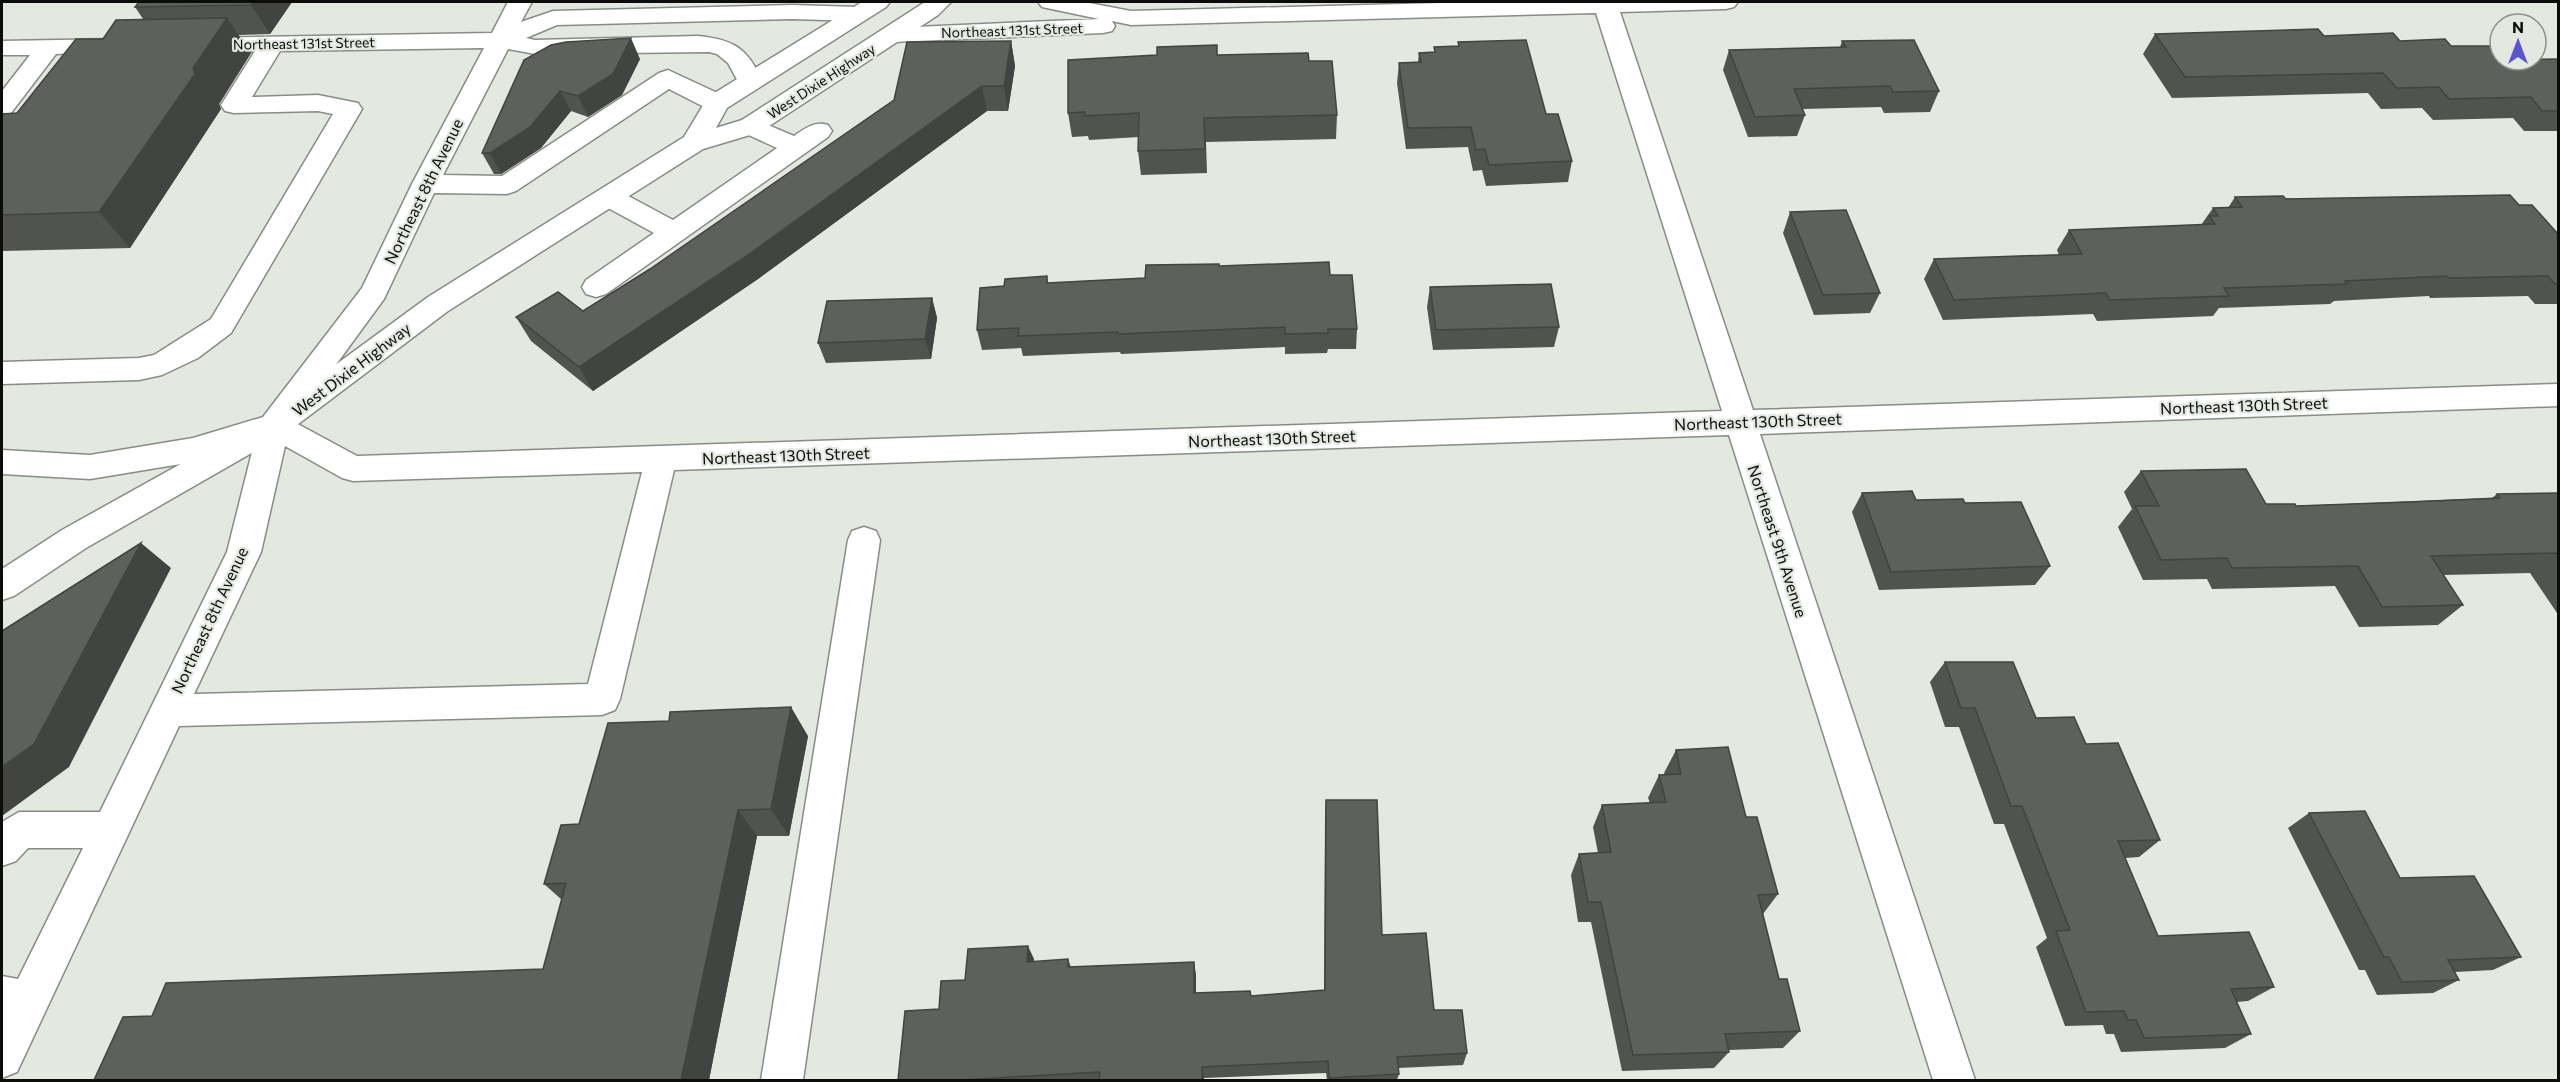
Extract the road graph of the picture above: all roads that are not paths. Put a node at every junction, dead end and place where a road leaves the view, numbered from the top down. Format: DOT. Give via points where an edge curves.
graph roads {
  1 [pos="520,2"];
  2 [pos="939,2"];
  3 [pos="1050,2"];
  4 [pos="1726,2"];
  5 [pos="1605,3"];
  6 [pos="691,8"];
  7 [pos="868,8"];
  8 [pos="1235,8"];
  9 [pos="627,9"];
  10 [pos="1166,9"];
  11 [pos="1131,18"];
  12 [pos="892,35"];
  13 [pos="499,40"];
  14 [pos="680,43"];
  15 [pos="272,44"];
  16 [pos="178,45"];
  17 [pos="143,46"];
  18 [pos="49,47"];
  19 [pos="2,48"];
  20 [pos="668,78"];
  21 [pos="750,82"];
  22 [pos="717,103"];
  23 [pos="2,107"];
  24 [pos="751,126"];
  25 [pos="819,131"];
  26 [pos="694,142"];
  27 [pos="796,147"];
  28 [pos="425,184"];
  29 [pos="609,197"];
  30 [pos="674,232"];
  31 [pos="596,286"];
  32 [pos="2,373"];
  33 [pos="2559,395"];
  34 [pos="1739,422"];
  35 [pos="274,426"];
  36 [pos="661,460"];
  37 [pos="2,462"];
  38 [pos="864,540"];
  39 [pos="2,586"];
  40 [pos="166,711"];
  41 [pos="110,830"];
  42 [pos="2,849"];
  43 [pos="15,999"];
  44 [pos="2,1057"];
  45 [pos="782,1080"];
  46 [pos="1954,1080"];
  1 -- 13 [label="street, Northeast 8th Avenue"];
  2 -- 12 [label="street, West Dixie Highway"];
  3 -- 11 [label="street, Northeast 131st Street"];
  4 -- 5 [label="street, Northeast 131st Street"];
  5 -- 8 [label="street, Northeast 131st Street"];
  5 -- 34 [label="street, Northeast 9th Avenue"];
  6 -- 7 [label="street, Northeast 131st Street" via="792,12"];
  6 -- 9 [label="street, Northeast 131st Street"];
  7 -- 21 [label="street, West Dixie Highway"];
  8 -- 10 [label="street, Northeast 131st Street"];
  9 -- 13 [label="street, Northeast 131st Street" via="553,18"];
  10 -- 11 [label="street, Northeast 131st Street"];
  11 -- 12 [label="street, Northeast 131st Street" via="1100,26"];
  12 -- 24 [label="street, West Dixie Highway"];
  13 -- 14 [label="street, Northeast 131st Street" via="536,47"];
  13 -- 15 [label="street, Northeast 131st Street"];
  13 -- 28 [label="street, Northeast 8th Avenue"];
  14 -- 20 [label="street"];
  14 -- 21 [label="street, Northeast 131st Street" via="712,44 731,51"];
  15 -- 16 [label="street, Northeast 131st Street"];
  15 -- 32 [label="street" via="234,105 318,103 349,109 221,326 162,364 139,369"];
  17 -- 18 [label="street"];
  18 -- 19 [label="street"];
  18 -- 23 [label="street"];
  20 -- 22 [label="street"];
  20 -- 28 [label="street" via="507,184"];
  21 -- 22 [label="street, West Dixie Highway"];
  22 -- 26 [label="street, West Dixie Highway"];
  24 -- 26 [label="street, West Dixie Highway"];
  24 -- 27 [label="street"];
  25 -- 27 [label="street"];
  26 -- 29 [label="street, West Dixie Highway"];
  27 -- 30 [label="street"];
  28 -- 35 [label="street, Northeast 8th Avenue" via="374,292"];
  29 -- 30 [label="street"];
  29 -- 35 [label="street, West Dixie Highway" via="438,304"];
  30 -- 31 [label="street"];
  33 -- 34 [label="street, Northeast 130th Street"];
  34 -- 36 [label="street, Northeast 130th Street"];
  34 -- 46 [label="street, Northeast 9th Avenue"];
  35 -- 36 [label="street, Northeast 130th Street" via="353,470"];
  35 -- 37 [label="street" via="193,450 90,467"];
  35 -- 39 [label="street, West Dixie Highway" via="74,539"];
  35 -- 40 [label="street, Northeast 8th Avenue" via="243,552"];
  36 -- 40 [label="street" via="602,699"];
  38 -- 45 [label="street"];
  40 -- 41 [label="street, Northeast 8th Avenue"];
  41 -- 42 [label="street" via="19,830"];
  41 -- 43 [label="street, Northeast 8th Avenue"];
  43 -- 44 [label="street, Northeast 8th Avenue"];
}
